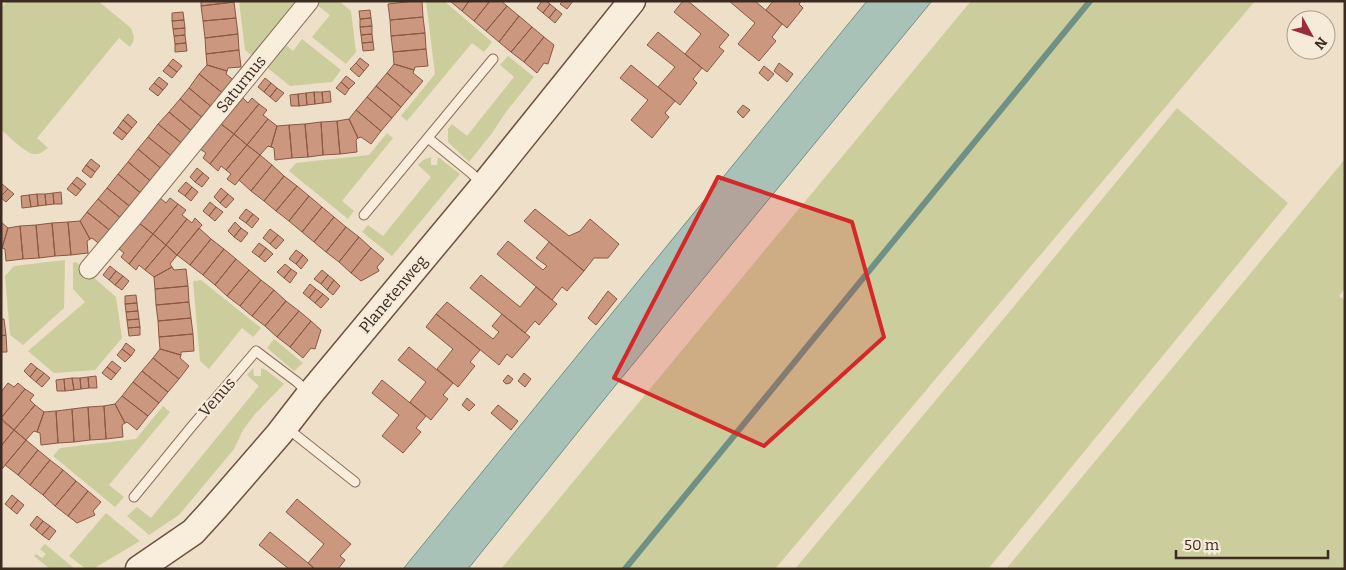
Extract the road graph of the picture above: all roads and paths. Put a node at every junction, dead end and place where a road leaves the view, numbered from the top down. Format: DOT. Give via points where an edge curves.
graph roads {
  1 [pos="309,1"];
  2 [pos="632,1"];
  3 [pos="493,59"];
  4 [pos="428,138"];
  5 [pos="484,185"];
  6 [pos="364,214"];
  7 [pos="89,269"];
  8 [pos="310,394"];
  9 [pos="285,426"];
  10 [pos="356,482"];
  11 [pos="134,497"];
  12 [pos="139,569"];
  1 -- 7 [label="street, Saturnus"];
  2 -- 5 [label="street, Planetenweg"];
  3 -- 4 [label="lane"];
  4 -- 5 [label="lane"];
  4 -- 6 [label="lane"];
  5 -- 8 [label="street, Planetenweg"];
  8 -- 9 [label="street, Planetenweg"];
  8 -- 11 [label="lane, Venus" via="256,351"];
  9 -- 10 [label="lane"];
  9 -- 12 [label="street, Planetenweg" via="193,532"];
}
